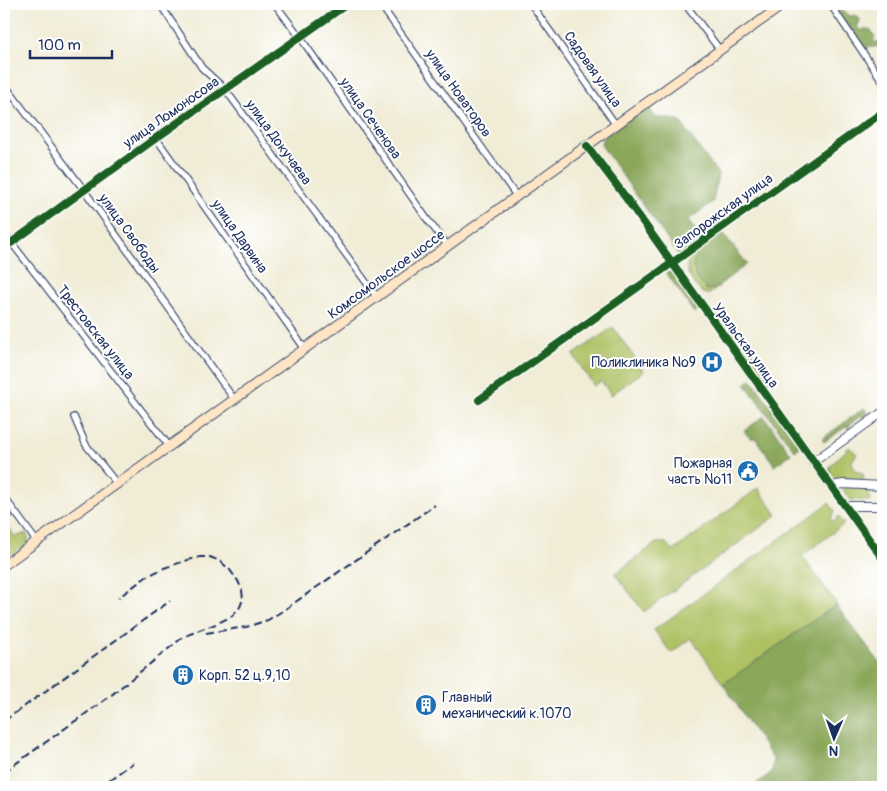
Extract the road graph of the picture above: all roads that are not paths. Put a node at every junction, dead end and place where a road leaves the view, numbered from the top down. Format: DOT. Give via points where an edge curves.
graph roads {
  1 [pos="160,4"];
  2 [pos="275,4"];
  3 [pos="348,4"];
  4 [pos="380,4"];
  5 [pos="531,4"];
  6 [pos="685,4"];
  7 [pos="784,4"];
  8 [pos="830,4"];
  9 [pos="300,37"];
  10 [pos="720,50"];
  11 [pos="883,82"];
  12 [pos="4,84"];
  13 [pos="225,90"];
  14 [pos="883,112"];
  15 [pos="616,124"];
  16 [pos="156,138"];
  17 [pos="587,146"];
  18 [pos="84,190"];
  19 [pos="517,196"];
  20 [pos="4,233"];
  21 [pos="11,243"];
  22 [pos="448,246"];
  23 [pos="672,263"];
  24 [pos="377,297"];
  25 [pos="305,349"];
  26 [pos="234,399"];
  27 [pos="479,400"];
  28 [pos="883,412"];
  29 [pos="74,417"];
  30 [pos="170,446"];
  31 [pos="813,462"];
  32 [pos="116,484"];
  33 [pos="831,486"];
  34 [pos="883,486"];
  35 [pos="4,497"];
  36 [pos="845,506"];
  37 [pos="883,506"];
  38 [pos="37,542"];
  39 [pos="883,559"];
  40 [pos="4,565"];
  1 -- 13 [label="street, улица Докучаева" via="202,68"];
  2 -- 9 [label="street, улица Сеченова"];
  3 -- 9 [label="street, улица Ломоносова"];
  4 -- 19 [label="street, улица Новаторов"];
  5 -- 15 [label="street, Садовая улица"];
  6 -- 10 [label="street"];
  7 -- 10 [label="main road, Комсомольское шоссе"];
  8 -- 11 [label="street"];
  9 -- 13 [label="street, улица Ломоносова"];
  9 -- 22 [label="street, улица Сеченова"];
  10 -- 15 [label="main road, Комсомольское шоссе"];
  12 -- 18 [label="street, улица Свободы"];
  13 -- 16 [label="street, улица Ломоносова"];
  13 -- 24 [label="street, улица Докучаева"];
  14 -- 23 [label="street, Запорожская улица"];
  15 -- 17 [label="main road, Комсомольское шоссе"];
  16 -- 18 [label="street, улица Ломоносова"];
  16 -- 25 [label="street, улица Дарвина"];
  17 -- 19 [label="main road, Комсомольское шоссе"];
  17 -- 23 [label="street, Уральская улица"];
  18 -- 21 [label="street, улица Ломоносова"];
  18 -- 26 [label="street, улица Свободы"];
  19 -- 22 [label="main road, Комсомольское шоссе"];
  20 -- 21 [label="street, Трестовская улица"];
  21 -- 30 [label="street, Трестовская улица"];
  22 -- 24 [label="main road, Комсомольское шоссе"];
  23 -- 27 [label="street, Запорожская улица"];
  23 -- 31 [label="street, Уральская улица"];
  24 -- 25 [label="main road, Комсомольское шоссе"];
  25 -- 26 [label="main road, Комсомольское шоссе"];
  26 -- 30 [label="main road, Комсомольское шоссе"];
  28 -- 31 [label="street"];
  29 -- 32 [label="street" via="86,445"];
  30 -- 32 [label="main road, Комсомольское шоссе"];
  31 -- 33 [label="street, Уральская улица"];
  32 -- 38 [label="main road, Комсомольское шоссе"];
  33 -- 34 [label="street"];
  33 -- 36 [label="street, Уральская улица"];
  35 -- 38 [label="street"];
  36 -- 37 [label="street"];
  36 -- 39 [label="street, Уральская улица"];
  38 -- 40 [label="main road, Комсомольское шоссе"];
}
